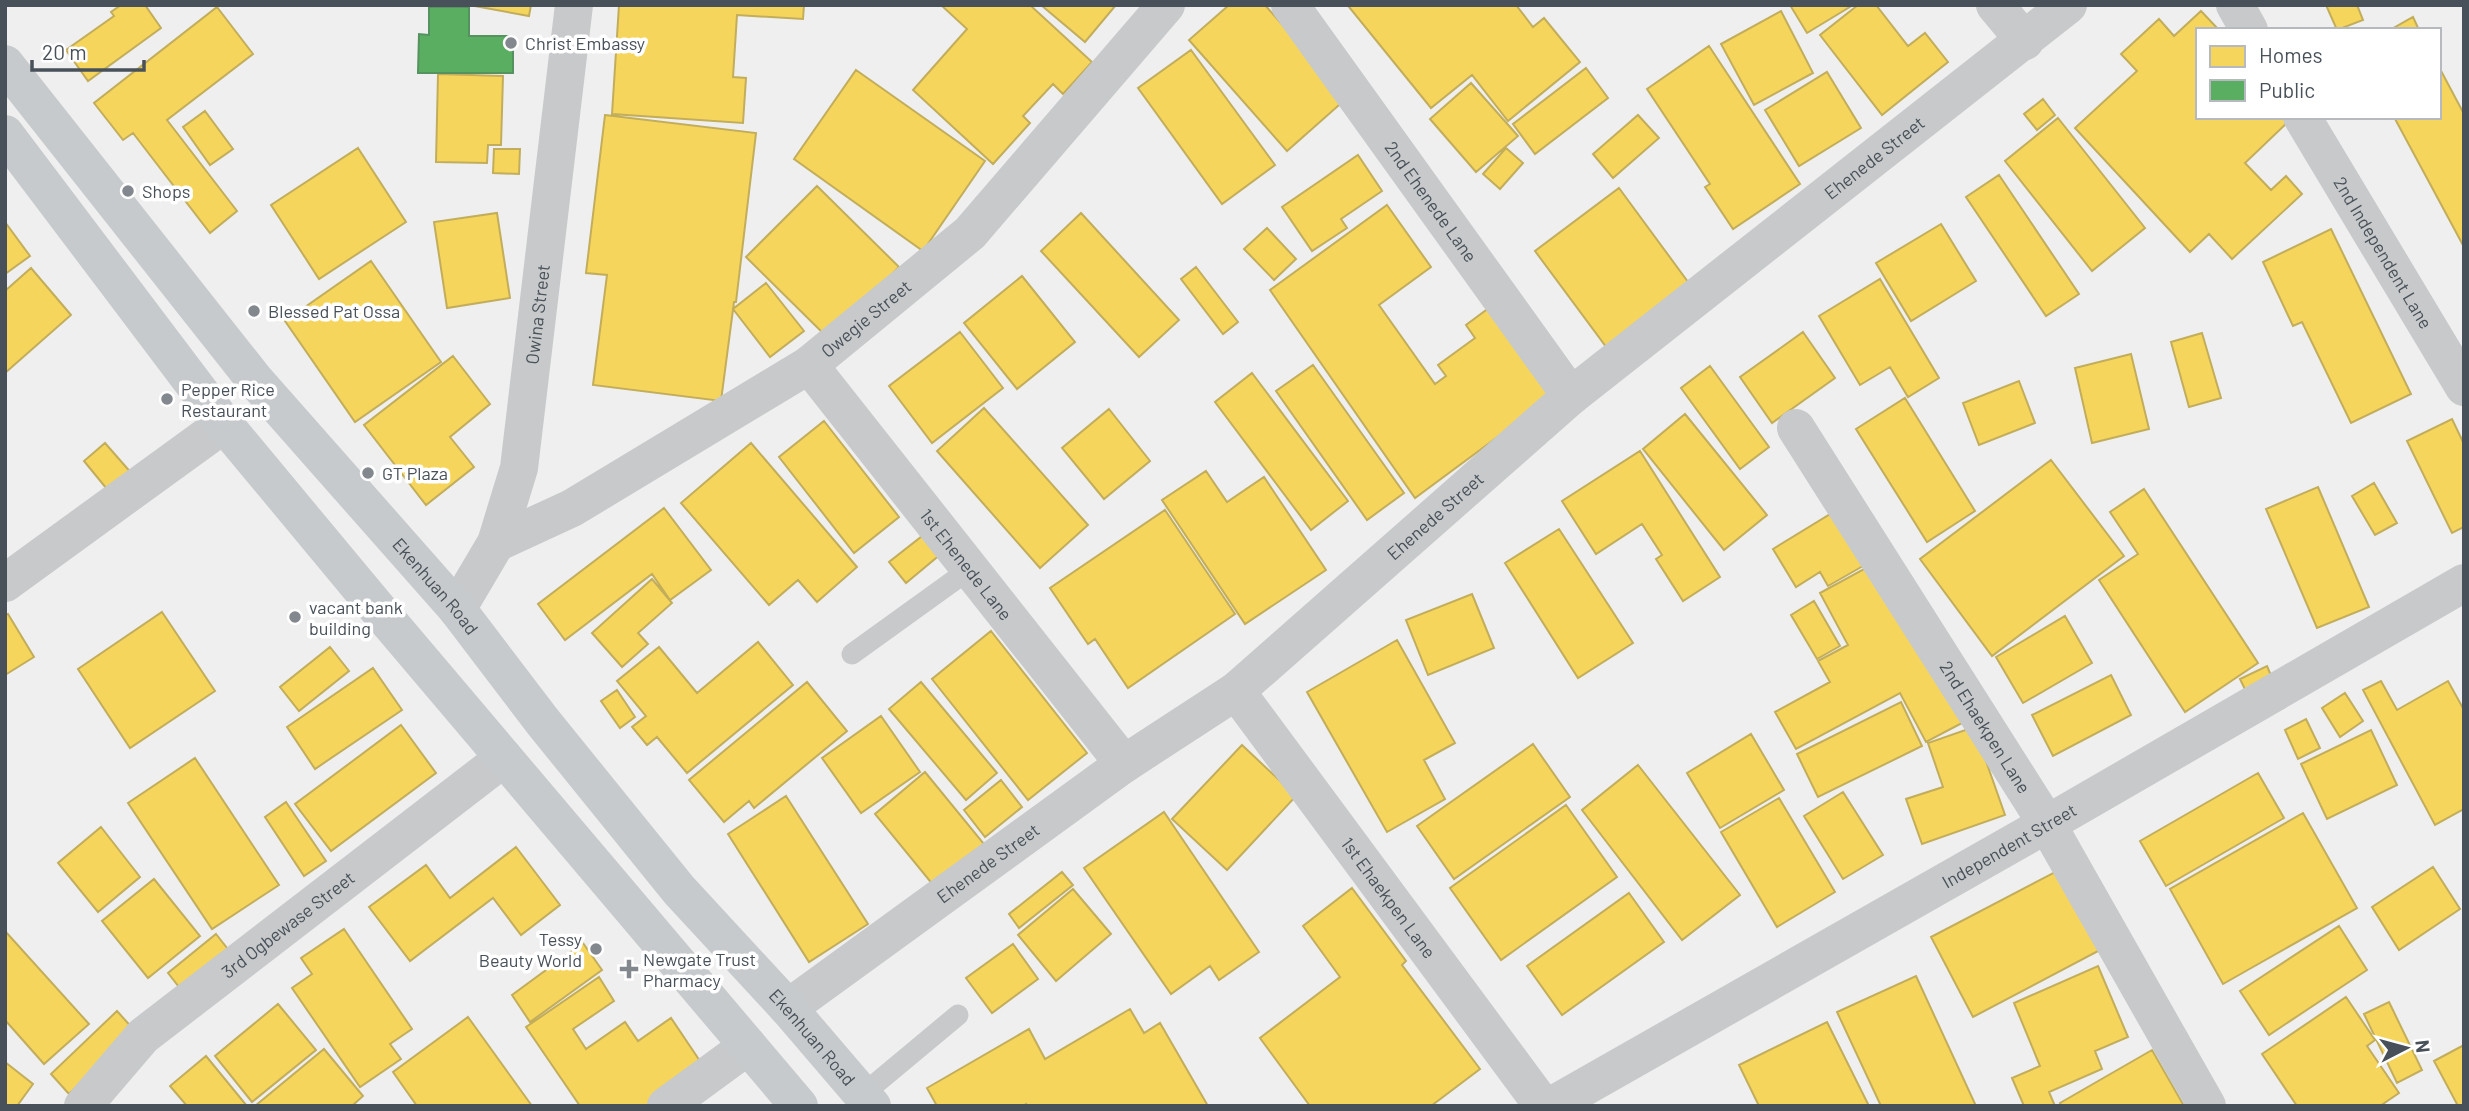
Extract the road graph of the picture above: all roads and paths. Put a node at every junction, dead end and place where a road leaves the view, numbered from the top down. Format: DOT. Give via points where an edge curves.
graph roads {
  1 [pos="573,5"];
  2 [pos="1166,5"];
  3 [pos="1290,5"];
  4 [pos="1995,5"];
  5 [pos="2068,5"];
  6 [pos="2235,5"];
  7 [pos="2248,28"];
  8 [pos="2025,41"];
  9 [pos="5,64"];
  10 [pos="2303,119"];
  11 [pos="5,134"];
  12 [pos="809,365"];
  13 [pos="2464,387"];
  14 [pos="1572,396"];
  15 [pos="225,424"];
  16 [pos="1796,428"];
  17 [pos="496,543"];
  18 [pos="970,569"];
  19 [pos="5,583"];
  20 [pos="2464,583"];
  21 [pos="457,609"];
  22 [pos="852,654"];
  23 [pos="1236,691"];
  24 [pos="504,758"];
  25 [pos="1124,764"];
  26 [pos="2047,824"];
  27 [pos="788,1008"];
  28 [pos="958,1014"];
  29 [pos="748,1046"];
  30 [pos="867,1100"];
  31 [pos="83,1106"];
  32 [pos="666,1106"];
  33 [pos="799,1106"];
  34 [pos="1543,1106"];
  35 [pos="1551,1106"];
  36 [pos="2207,1106"];
  1 -- 17 [label="street, Owina Street" via="519,468"];
  2 -- 12 [label="street, Owegie Street" via="970,233"];
  3 -- 14 [label="street, 2nd Ehenede Lane"];
  4 -- 8 [label="street"];
  5 -- 8 [label="street, Ehenede Street"];
  6 -- 7 [label="street"];
  8 -- 14 [label="street, Ehenede Street"];
  9 -- 21 [label="main road, Ekenhuan Road" via="254,379"];
  10 -- 13 [label="street, 2nd Independent Lane"];
  11 -- 15 [label="main road"];
  12 -- 17 [label="street, Owegie Street" via="572,508"];
  12 -- 18 [label="street, 1st Ehenede Lane"];
  14 -- 23 [label="street, Ehenede Street"];
  15 -- 19 [label="street"];
  15 -- 24 [label="main road"];
  16 -- 26 [label="street, 2nd Ehaekpen Lane"];
  17 -- 21 [label="street, Owina Street"];
  18 -- 22 [label="lane"];
  18 -- 25 [label="street, 1st Ehenede Lane"];
  20 -- 26 [label="street, Independent Street"];
  21 -- 27 [label="main road, Ekenhuan Road" via="679,890"];
  23 -- 25 [label="street, Ehenede Street"];
  23 -- 34 [label="street, 1st Ehaekpen Lane"];
  24 -- 29 [label="main road"];
  24 -- 31 [label="street, 3rd Ogbewase Street" via="144,1036"];
  25 -- 27 [label="street, Ehenede Street"];
  26 -- 35 [label="street, Independent Street"];
  26 -- 36 [label="street, 2nd Ehaekpen Lane"];
  27 -- 30 [label="main road, Ekenhuan Road"];
  28 -- 30 [label="lane"];
  29 -- 32 [label="street"];
  29 -- 33 [label="main road"];
}
